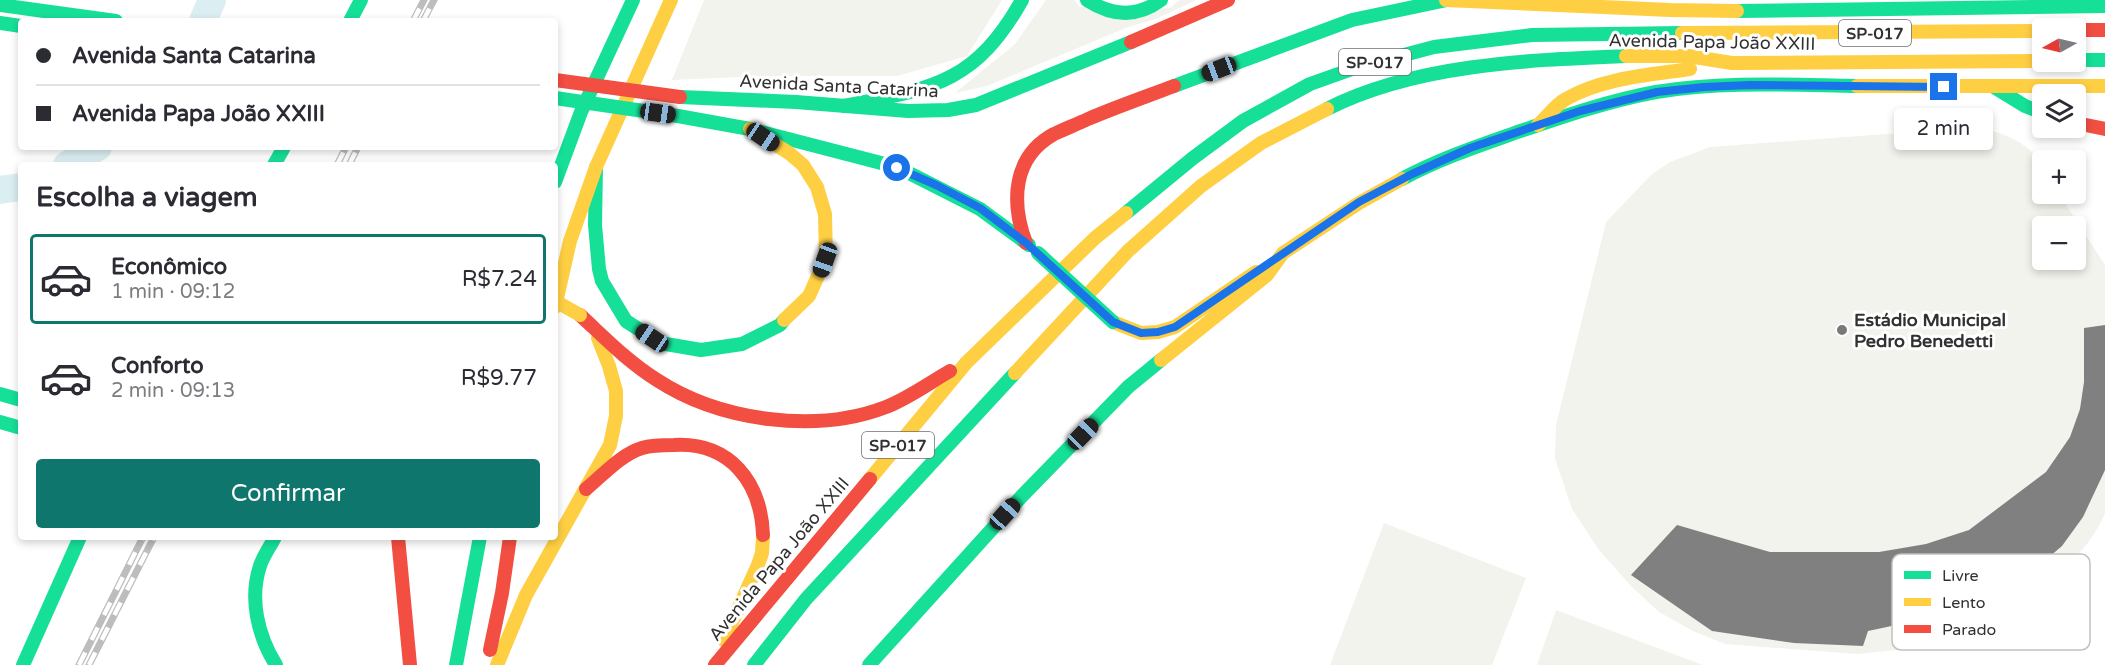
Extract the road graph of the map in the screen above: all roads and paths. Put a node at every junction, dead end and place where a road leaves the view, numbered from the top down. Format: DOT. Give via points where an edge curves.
graph roads {
  1 [pos="361,0"];
  2 [pos="633,0"];
  3 [pos="671,0"];
  4 [pos="1023,0"];
  5 [pos="1087,0"];
  6 [pos="1161,0"];
  7 [pos="1228,0"];
  8 [pos="1447,0"];
  9 [pos="1891,0"];
  10 [pos="1937,0"];
  11 [pos="0,5"];
  12 [pos="2105,6"];
  13 [pos="1950,9"];
  14 [pos="1873,10"];
  15 [pos="92,18"];
  16 [pos="352,18"];
  17 [pos="0,23"];
  18 [pos="18,26"];
  19 [pos="2086,30"];
  20 [pos="2105,30"];
  21 [pos="2032,31"];
  22 [pos="2086,60"];
  23 [pos="2105,60"];
  24 [pos="2032,61"];
  25 [pos="1732,63"];
  26 [pos="558,80"];
  27 [pos="1992,86"];
  28 [pos="2105,86"];
  29 [pos="558,98"];
  30 [pos="843,106"];
  31 [pos="2032,109"];
  32 [pos="1538,125"];
  33 [pos="2086,125"];
  34 [pos="750,129"];
  35 [pos="2105,129"];
  36 [pos="563,156"];
  37 [pos="555,162"];
  38 [pos="596,167"];
  39 [pos="558,172"];
  40 [pos="1026,243"];
  41 [pos="1283,253"];
  42 [pos="558,294"];
  43 [pos="558,303"];
  44 [pos="594,330"];
  45 [pos="966,363"];
  46 [pos="0,394"];
  47 [pos="18,399"];
  48 [pos="0,422"];
  49 [pos="18,427"];
  50 [pos="586,489"];
  51 [pos="558,538"];
  52 [pos="79,540"];
  53 [pos="274,540"];
  54 [pos="398,540"];
  55 [pos="479,540"];
  56 [pos="510,540"];
  57 [pos="557,540"];
  58 [pos="23,665"];
  59 [pos="276,665"];
  60 [pos="410,665"];
  61 [pos="456,665"];
  62 [pos="487,665"];
  63 [pos="497,665"];
  64 [pos="714,665"];
  65 [pos="754,665"];
  66 [pos="869,665"];
  1 -- 16 [label="main road"];
  2 -- 36 [label="main road"];
  3 -- 38 [label="main road"];
  4 -- 30 [label="main road" via="972,65 921,89"];
  5 -- 6 [label="main road" via="1117,14 1135,14"];
  7 -- 30 [label="main road, Avenida Santa Catarina" via="976,105 925,111"];
  8 -- 14 [label="main road, Avenida Papa João XXIII" via="1670,9"];
  8 -- 40 [label="main road, Avenida Papa João XXIII" via="1352,20 1120,106 1053,135 1028,158 1018,181 1017,212"];
  9 -- 14 [label="main road"];
  10 -- 13 [label="main road"];
  11 -- 15 [label="main road"];
  12 -- 13 [label="main road, Avenida Papa João XXIII"];
  13 -- 14 [label="main road, Avenida Papa João XXIII"];
  17 -- 18 [label="main road"];
  19 -- 20 [label="main road"];
  21 -- 45 [label="main road, Avenida Papa João XXIII / SP-017" via="1532,35 1434,47 1355,68 1310,84 1243,121 1193,158 1095,238"];
  22 -- 23 [label="main road"];
  24 -- 25 [label="main road, Avenida Papa João XXIII / SP-017"];
  25 -- 32 [label="main road" via="1653,74 1594,88 1565,100"];
  25 -- 65 [label="main road, Avenida Papa João XXIII / SP-017" via="1688,56 1638,55 1458,69 1370,90 1261,143 1201,186 1128,252 806,599"];
  26 -- 30 [label="main road, Avenida Santa Catarina, bridge" via="680,96"];
  27 -- 28 [label="main road"];
  27 -- 31 [label="main road"];
  27 -- 32 [label="main road" via="1704,87 1612,102"];
  29 -- 34 [label="main road, bridge"];
  32 -- 41 [label="main road" via="1470,148 1412,174 1359,202"];
  33 -- 35 [label="main road"];
  34 -- 38 [label="main road" via="801,162 810,173 820,192 829,241 811,292 784,322 738,346 684,350 652,338 616,308 602,280 597,252"];
  34 -- 40 [label="main road" via="909,172 980,208"];
  36 -- 37 [label="main road"];
  36 -- 39 [label="main road"];
  38 -- 42 [label="main road" via="570,241"];
  40 -- 41 [label="main road, bridge" via="1113,322 1141,333 1175,327"];
  41 -- 66 [label="main road" via="1267,275 1128,387 1021,497"];
  43 -- 44 [label="main road, bridge" via="580,315"];
  44 -- 45 [label="main road" via="672,389 710,404 784,421 817,423 852,418 887,406"];
  44 -- 50 [label="main road" via="612,370 618,408 610,445"];
  45 -- 64 [label="main road, Avenida Papa João XXIII / SP-017"];
  46 -- 47 [label="main road"];
  48 -- 49 [label="main road"];
  50 -- 51 [label="main road"];
  50 -- 64 [label="main road" via="642,448 677,443 696,444 724,454 742,473 754,490 763,518 764,544"];
  52 -- 58 [label="main road"];
  53 -- 59 [label="main road" via="260,567 256,604 264,641"];
  54 -- 60 [label="main road"];
  55 -- 61 [label="main road"];
  56 -- 62 [label="main road"];
  57 -- 63 [label="main road" via="526,595"];
}
